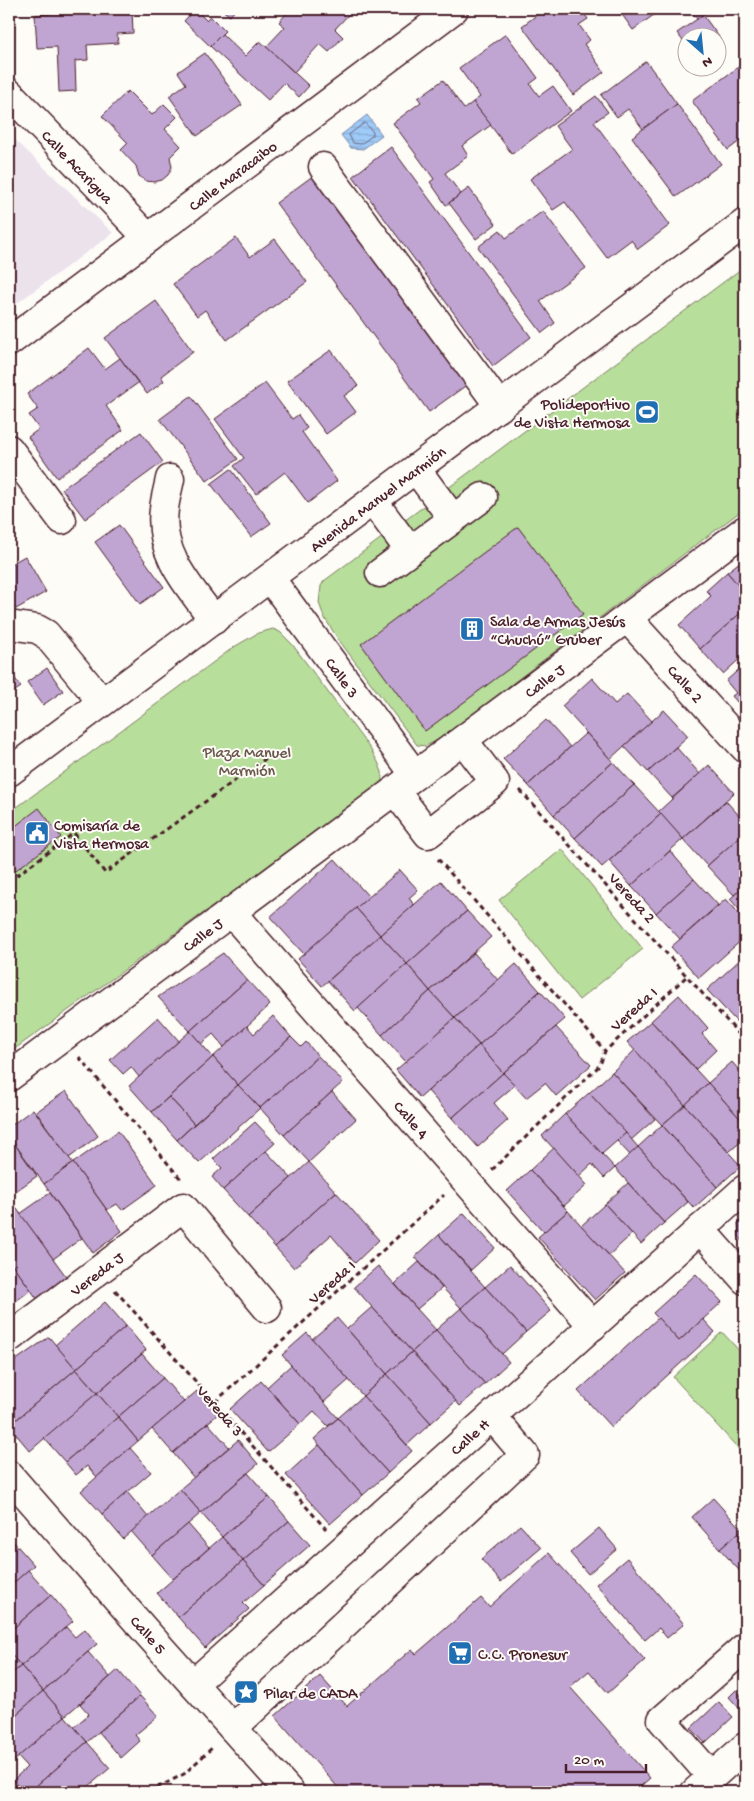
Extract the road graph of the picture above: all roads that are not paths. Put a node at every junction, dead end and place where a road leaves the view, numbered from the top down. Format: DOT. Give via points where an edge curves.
graph roads {
  1 [pos="439,13"];
  2 [pos="9,93"];
  3 [pos="323,167"];
  4 [pos="745,223"];
  5 [pos="148,238"];
  6 [pos="9,342"];
  7 [pos="500,406"];
  8 [pos="9,448"];
  9 [pos="416,469"];
  10 [pos="170,479"];
  11 [pos="483,498"];
  12 [pos="373,501"];
  13 [pos="453,519"];
  14 [pos="62,520"];
  15 [pos="745,530"];
  16 [pos="410,551"];
  17 [pos="380,573"];
  18 [pos="270,578"];
  19 [pos="627,618"];
  20 [pos="214,620"];
  21 [pos="9,625"];
  22 [pos="102,702"];
  23 [pos="463,740"];
  24 [pos="745,748"];
  25 [pos="9,772"];
  26 [pos="405,783"];
  27 [pos="231,912"];
  28 [pos="9,1077"];
  29 [pos="745,1189"];
  30 [pos="700,1230"];
  31 [pos="745,1280"];
  32 [pos="267,1308"];
  33 [pos="593,1326"];
  34 [pos="9,1338"];
  35 [pos="492,1416"];
  36 [pos="9,1475"];
  37 [pos="745,1647"];
  38 [pos="193,1684"];
  39 [pos="233,1728"];
  40 [pos="745,1747"];
  41 [pos="704,1784"];
  42 [pos="290,1792"];
  1 -- 5 [label="street, Calle Maracaibo"];
  2 -- 5 [label="street, Calle Acarigua"];
  3 -- 7 [label="street"];
  4 -- 7 [label="street, Avenida Manuel Marmión"];
  5 -- 6 [label="street, Calle Maracaibo"];
  7 -- 9 [label="street, Avenida Manuel Marmión"];
  8 -- 14 [label="street"];
  9 -- 12 [label="street, Avenida Manuel Marmión"];
  9 -- 13 [label="street"];
  10 -- 20 [label="street" via="163,510 164,540 183,579"];
  11 -- 13 [label="street"];
  12 -- 16 [label="street"];
  12 -- 18 [label="street, Avenida Manuel Marmión"];
  13 -- 16 [label="street"];
  15 -- 19 [label="street, Calle J"];
  16 -- 17 [label="street"];
  18 -- 20 [label="street, Avenida Manuel Marmión"];
  18 -- 26 [label="street, Calle 3"];
  19 -- 23 [label="street, Calle J"];
  19 -- 24 [label="street, Calle 2"];
  20 -- 22 [label="street, Avenida Manuel Marmión"];
  21 -- 22 [label="street" via="37,629 46,634"];
  22 -- 25 [label="street, Avenida Manuel Marmión"];
  23 -- 26 [label="street, Calle J"];
  23 -- 26 [label="street" via="495,782 428,834"];
  26 -- 27 [label="street, Calle J"];
  27 -- 28 [label="street, Calle J"];
  27 -- 33 [label="street, Calle 4"];
  29 -- 30 [label="street, Calle H"];
  30 -- 31 [label="street"];
  30 -- 33 [label="street, Calle H"];
  32 -- 34 [label="street, Vereda J" via="183,1208"];
  33 -- 35 [label="street, Calle H"];
  35 -- 38 [label="street, Calle H"];
  35 -- 39 [label="street" via="525,1454"];
  36 -- 38 [label="street, Calle 5"];
  37 -- 41 [label="street" via="662,1720"];
  38 -- 39 [label="street, Calle 5"];
  39 -- 42 [label="street, Calle 5"];
  40 -- 41 [label="street"];
}
